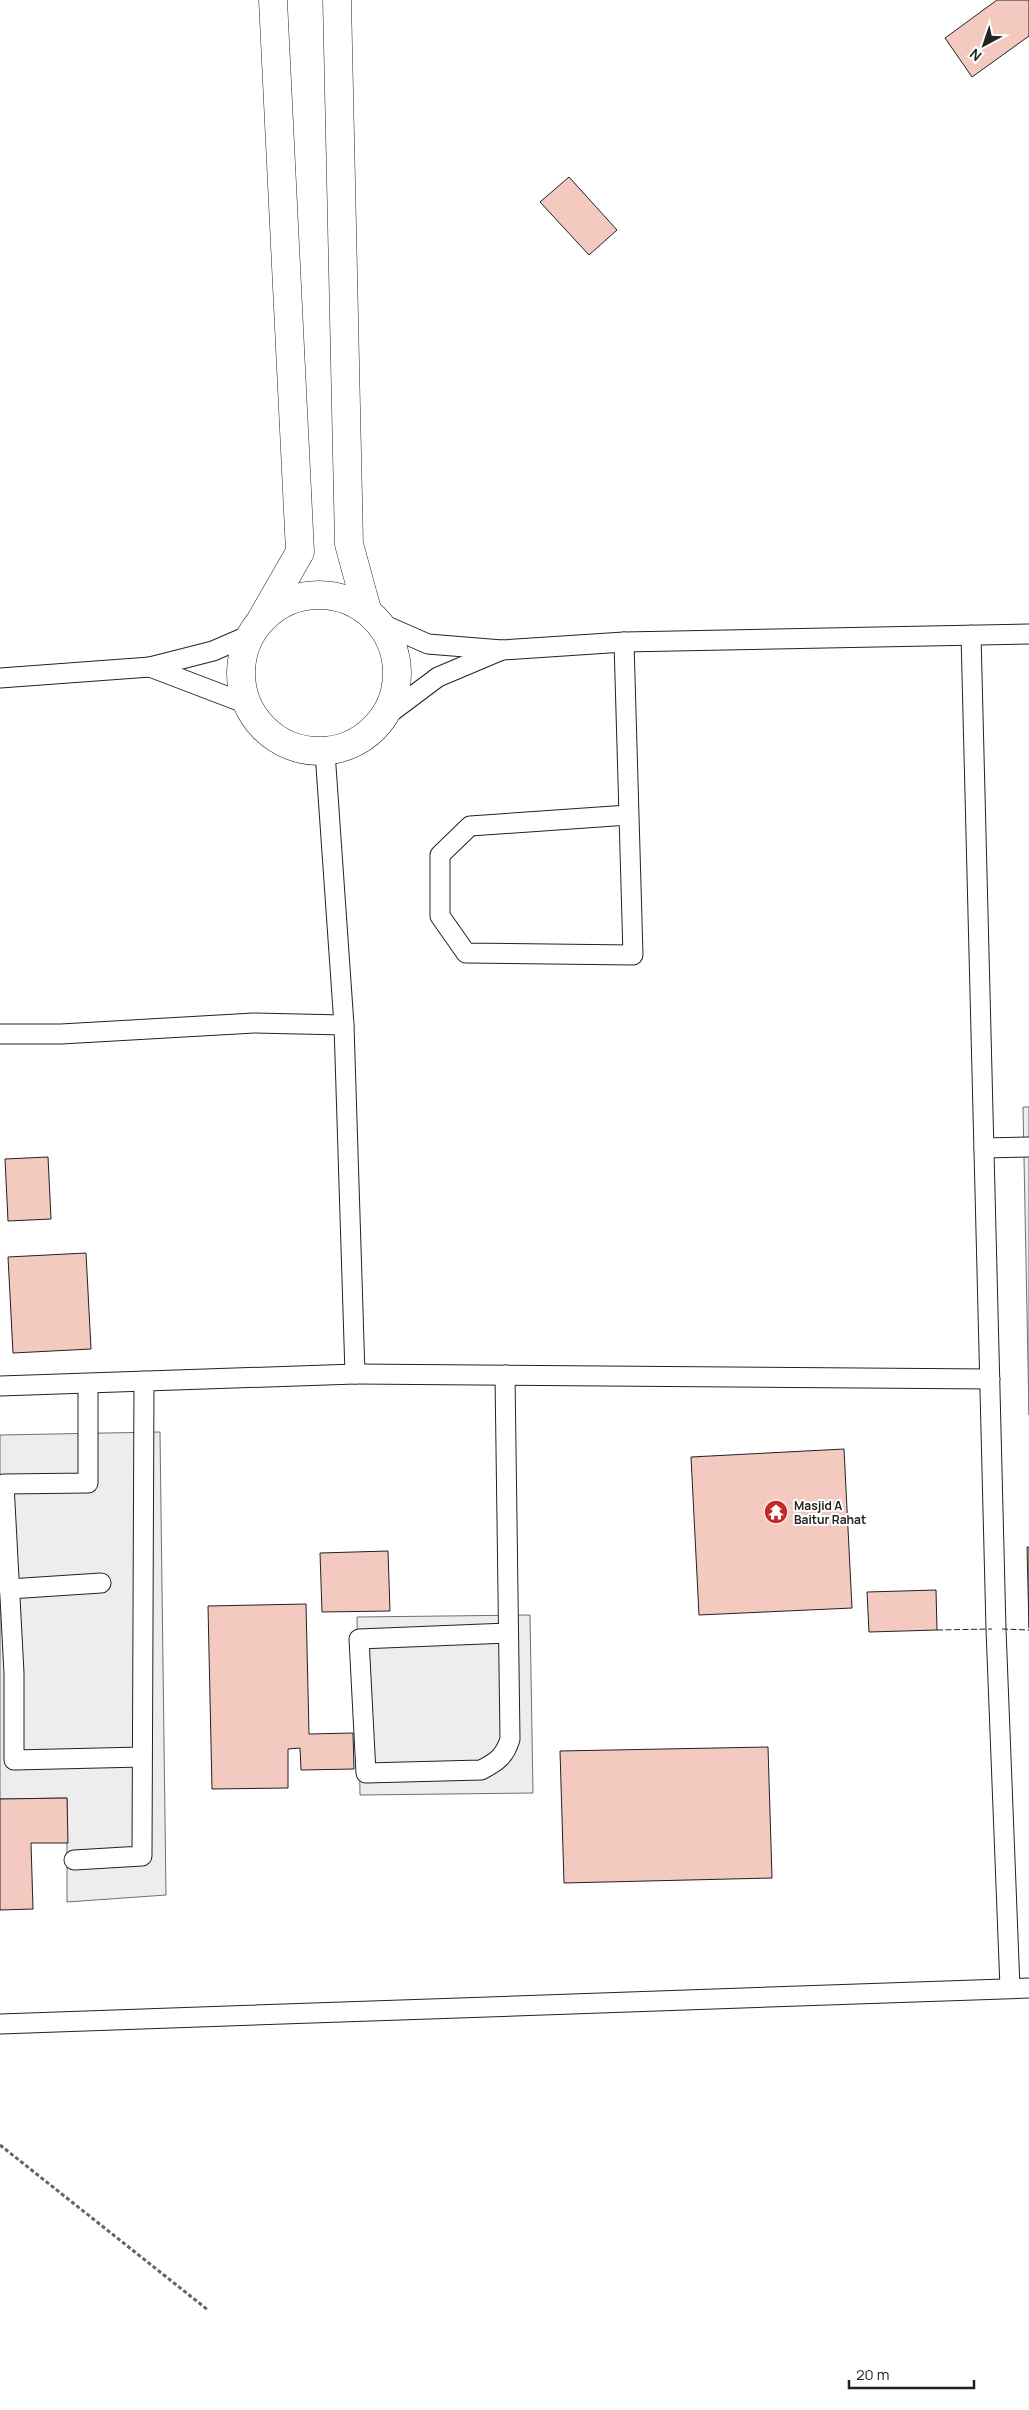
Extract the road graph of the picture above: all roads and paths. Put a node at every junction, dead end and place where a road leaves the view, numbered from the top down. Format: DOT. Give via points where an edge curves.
graph roads {
  1 [pos="273,0"];
  2 [pos="337,0"];
  3 [pos="374,616"];
  4 [pos="255,627"];
  5 [pos="1029,634"];
  6 [pos="971,635"];
  7 [pos="624,642"];
  8 [pos="502,650"];
  9 [pos="150,667"];
  10 [pos="0,678"];
  11 [pos="247,704"];
  12 [pos="386,716"];
  13 [pos="325,752"];
  14 [pos="628,815"];
  15 [pos="344,1024"];
  16 [pos="0,1034"];
  17 [pos="1029,1147"];
  18 [pos="984,1148"];
  19 [pos="355,1374"];
  20 [pos="505,1375"];
  21 [pos="990,1379"];
  22 [pos="144,1381"];
  23 [pos="88,1384"];
  24 [pos="0,1386"];
  25 [pos="101,1582"];
  26 [pos="9,1589"];
  27 [pos="508,1633"];
  28 [pos="142,1758"];
  29 [pos="74,1860"];
  30 [pos="1010,1988"];
  31 [pos="1029,1988"];
  32 [pos="0,2024"];
  33 [pos="0,2145"];
  34 [pos="208,2310"];
  1 -- 4 [label="main road" via="300,552"];
  2 -- 3 [label="main road" via="349,544"];
  3 -- 4 [label="main road" via="341,597 312,594 284,602"];
  3 -- 8 [label="lane" via="428,644"];
  3 -- 12 [label="main road" via="393,644 398,669 396,694"];
  4 -- 9 [label="lane" via="213,651"];
  4 -- 11 [label="main road" via="242,658 241,681"];
  5 -- 6 [label="lane"];
  6 -- 7 [label="lane"];
  6 -- 18 [label="lane"];
  7 -- 8 [label="lane"];
  7 -- 14 [label="lane"];
  8 -- 12 [label="lane" via="438,678"];
  9 -- 10 [label="lane"];
  9 -- 11 [label="lane"];
  11 -- 13 [label="main road" via="260,725 279,740 301,750"];
  12 -- 13 [label="main road" via="370,734 349,746"];
  13 -- 15 [label="lane"];
  14 -- 14 [label="lane" via="634,954 466,953 440,916 440,855 470,826"];
  15 -- 16 [label="lane" via="254,1023 60,1034"];
  15 -- 19 [label="lane"];
  17 -- 18 [label="lane"];
  18 -- 21 [label="lane"];
  19 -- 20 [label="lane"];
  19 -- 22 [label="lane"];
  20 -- 21 [label="lane"];
  20 -- 27 [label="lane"];
  21 -- 30 [label="lane"];
  22 -- 23 [label="lane"];
  22 -- 28 [label="lane"];
  23 -- 24 [label="lane"];
  23 -- 26 [label="lane" via="88,1483 4,1484"];
  25 -- 26 [label="lane"];
  26 -- 28 [label="lane" via="14,1673 14,1760"];
  27 -- 27 [label="lane" via="510,1739 496,1763 482,1770 366,1773 359,1638"];
  28 -- 29 [label="lane" via="142,1856"];
  30 -- 31 [label="lane"];
  30 -- 32 [label="lane"];
  33 -- 34 [label="path"];
}
